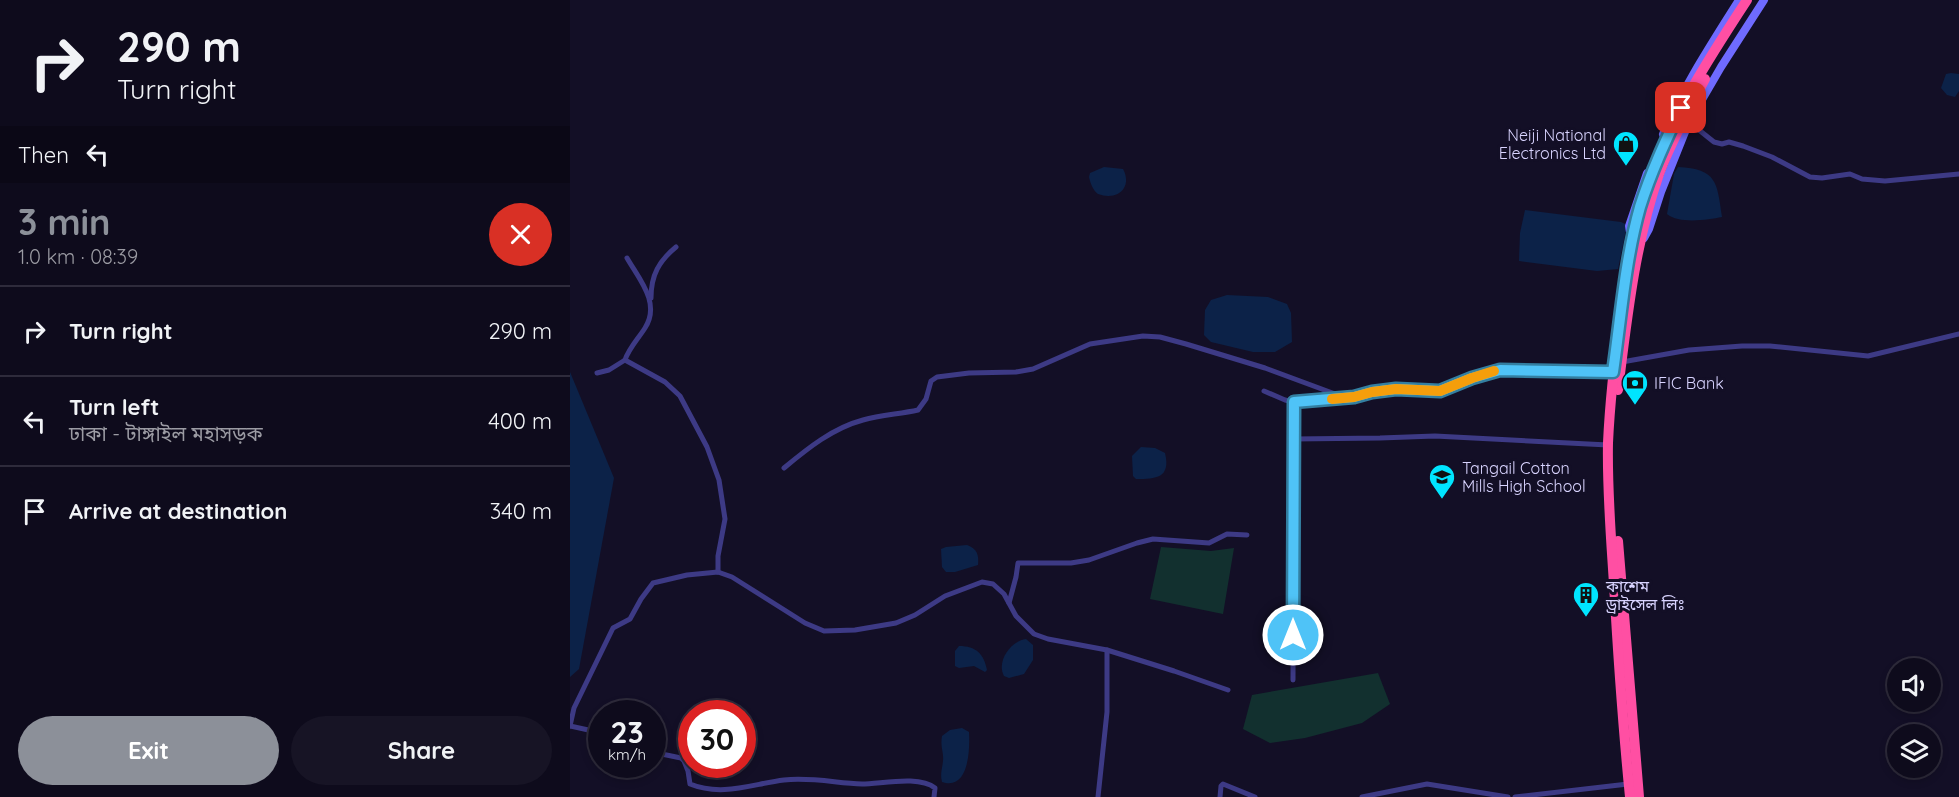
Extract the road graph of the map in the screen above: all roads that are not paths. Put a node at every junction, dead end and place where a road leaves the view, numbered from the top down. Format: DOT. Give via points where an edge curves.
graph roads {
  1 [pos="1739,0"];
  2 [pos="1747,0"];
  3 [pos="1755,0"];
  4 [pos="1764,0"];
  5 [pos="1689,122"];
  6 [pos="1959,174"];
  7 [pos="1635,245"];
  8 [pos="676,247"];
  9 [pos="627,258"];
  10 [pos="651,299"];
  11 [pos="1959,334"];
  12 [pos="625,360"];
  13 [pos="1622,362"];
  14 [pos="1613,372"];
  15 [pos="597,373"];
  16 [pos="1264,391"];
  17 [pos="1346,398"];
  18 [pos="1294,402"];
  19 [pos="1294,439"];
  20 [pos="1608,445"];
  21 [pos="784,468"];
  22 [pos="1247,535"];
  23 [pos="718,572"];
  24 [pos="1009,603"];
  25 [pos="1107,650"];
  26 [pos="1624,677"];
  27 [pos="1293,680"];
  28 [pos="1228,690"];
  29 [pos="570,726"];
  30 [pos="588,730"];
  31 [pos="666,755"];
  32 [pos="1628,784"];
  33 [pos="934,797"];
  34 [pos="1098,797"];
  35 [pos="1220,797"];
  36 [pos="1255,797"];
  37 [pos="1362,797"];
  38 [pos="1508,797"];
  39 [pos="1515,797"];
  40 [pos="1630,797"];
  41 [pos="1639,797"];
  1 -- 7 [label="main road" via="1672,113 1641,185 1629,226"];
  2 -- 7 [label="highway" via="1671,128 1647,186"];
  3 -- 7 [label="highway" via="1684,118 1660,171"];
  4 -- 5 [label="main road"];
  5 -- 6 [label="street" via="1714,142 1743,146 1810,177 1850,174 1885,181"];
  5 -- 7 [label="main road" via="1649,229"];
  7 -- 13 [label="highway"];
  7 -- 14 [label="highway"];
  8 -- 10 [label="street" via="657,266"];
  9 -- 10 [label="street"];
  10 -- 12 [label="street" via="647,326"];
  11 -- 13 [label="street" via="1868,356 1742,346 1689,350"];
  12 -- 15 [label="street"];
  12 -- 23 [label="street" via="665,382 680,396 707,447 726,519"];
  13 -- 26 [label="highway" via="1616,494"];
  14 -- 17 [label="street" via="1500,370 1440,391 1396,389"];
  14 -- 20 [label="highway"];
  16 -- 18 [label="street"];
  17 -- 18 [label="street"];
  17 -- 21 [label="street" via="1186,344 1160,337 1126,337 1090,344 1033,369 937,377 931,381 918,410 863,420 834,431"];
  18 -- 19 [label="street"];
  19 -- 20 [label="street" via="1435,436"];
  19 -- 27 [label="street"];
  20 -- 26 [label="highway" via="1610,524"];
  22 -- 24 [label="street" via="1227,534 1209,543 1153,539 1089,561 1018,563"];
  23 -- 24 [label="street" via="824,631 896,623 945,596 982,582 993,584"];
  23 -- 29 [label="street" via="653,583 630,619 613,628 574,708"];
  24 -- 25 [label="street" via="1034,634"];
  25 -- 28 [label="street"];
  25 -- 34 [label="street" via="1107,712"];
  26 -- 32 [label="highway"];
  26 -- 41 [label="highway"];
  29 -- 30 [label="street"];
  31 -- 33 [label="street" via="681,758 690,784 725,793 783,780 817,779 863,784 908,781 932,785"];
  32 -- 39 [label="street"];
  32 -- 40 [label="highway"];
  35 -- 36 [label="street" via="1223,784"];
  37 -- 38 [label="street" via="1427,784"];
}
